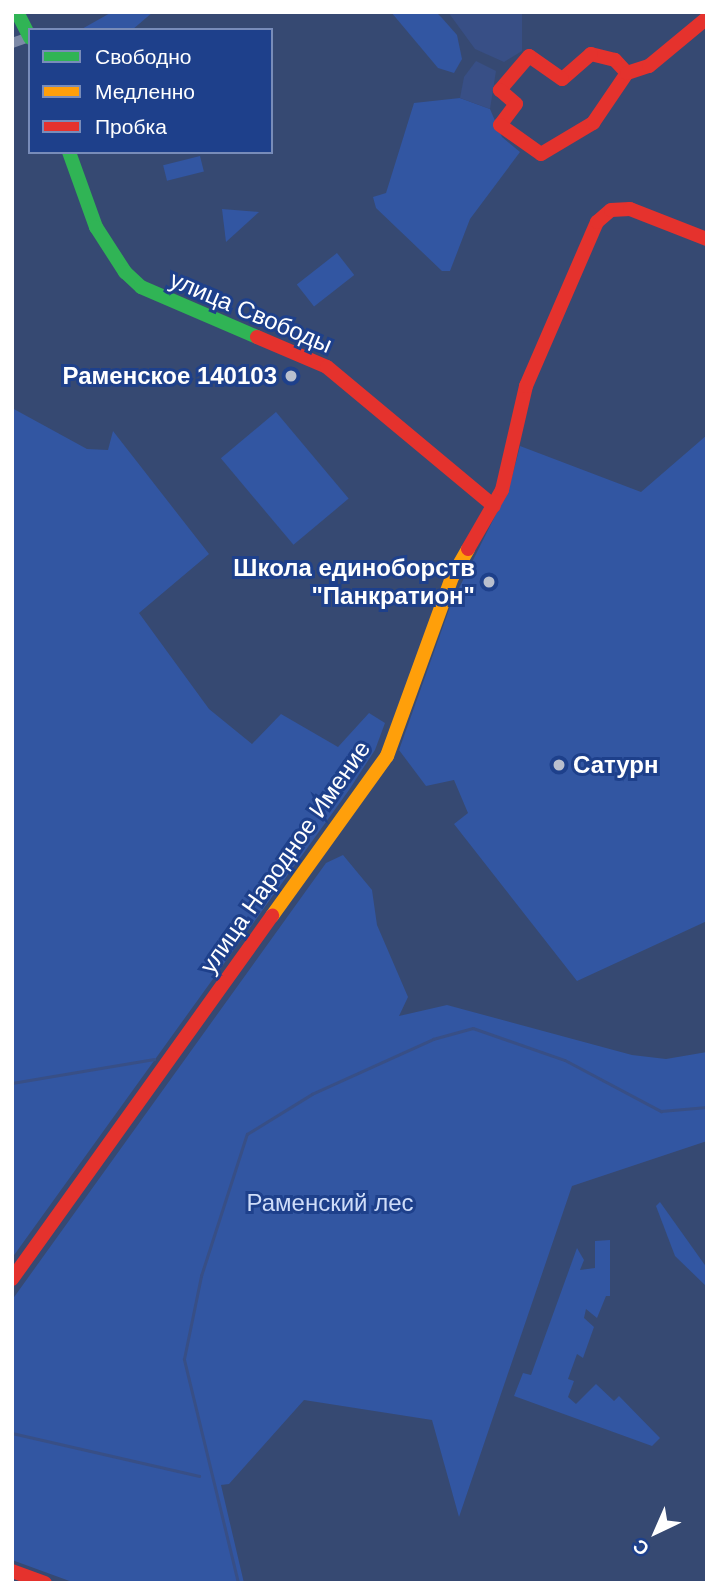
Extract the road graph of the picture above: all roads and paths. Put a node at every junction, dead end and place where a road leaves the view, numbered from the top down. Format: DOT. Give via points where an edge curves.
graph roads {
  1 [pos="18,12"];
  2 [pos="707,18"];
  3 [pos="28,35"];
  4 [pos="627,73"];
  5 [pos="70,154"];
  6 [pos="707,239"];
  7 [pos="494,506"];
  8 [pos="12,1279"];
  9 [pos="12,1571"];
  10 [pos="45,1583"];
  1 -- 3 [label="street"];
  2 -- 4 [label="street" via="649,66"];
  4 -- 4 [label="street" via="593,123 541,154 500,125 516,104 500,90 529,56 562,79 591,54 615,60"];
  5 -- 7 [label="street, улица Свободы" via="96,227 125,272 141,287 327,367"];
  6 -- 7 [label="street, улица Народное Имение" via="630,209 604,215 590,234 526,386 511,458"];
  7 -- 8 [label="street, улица Народное Имение" via="452,577 387,756"];
  9 -- 10 [label="street"];
}
